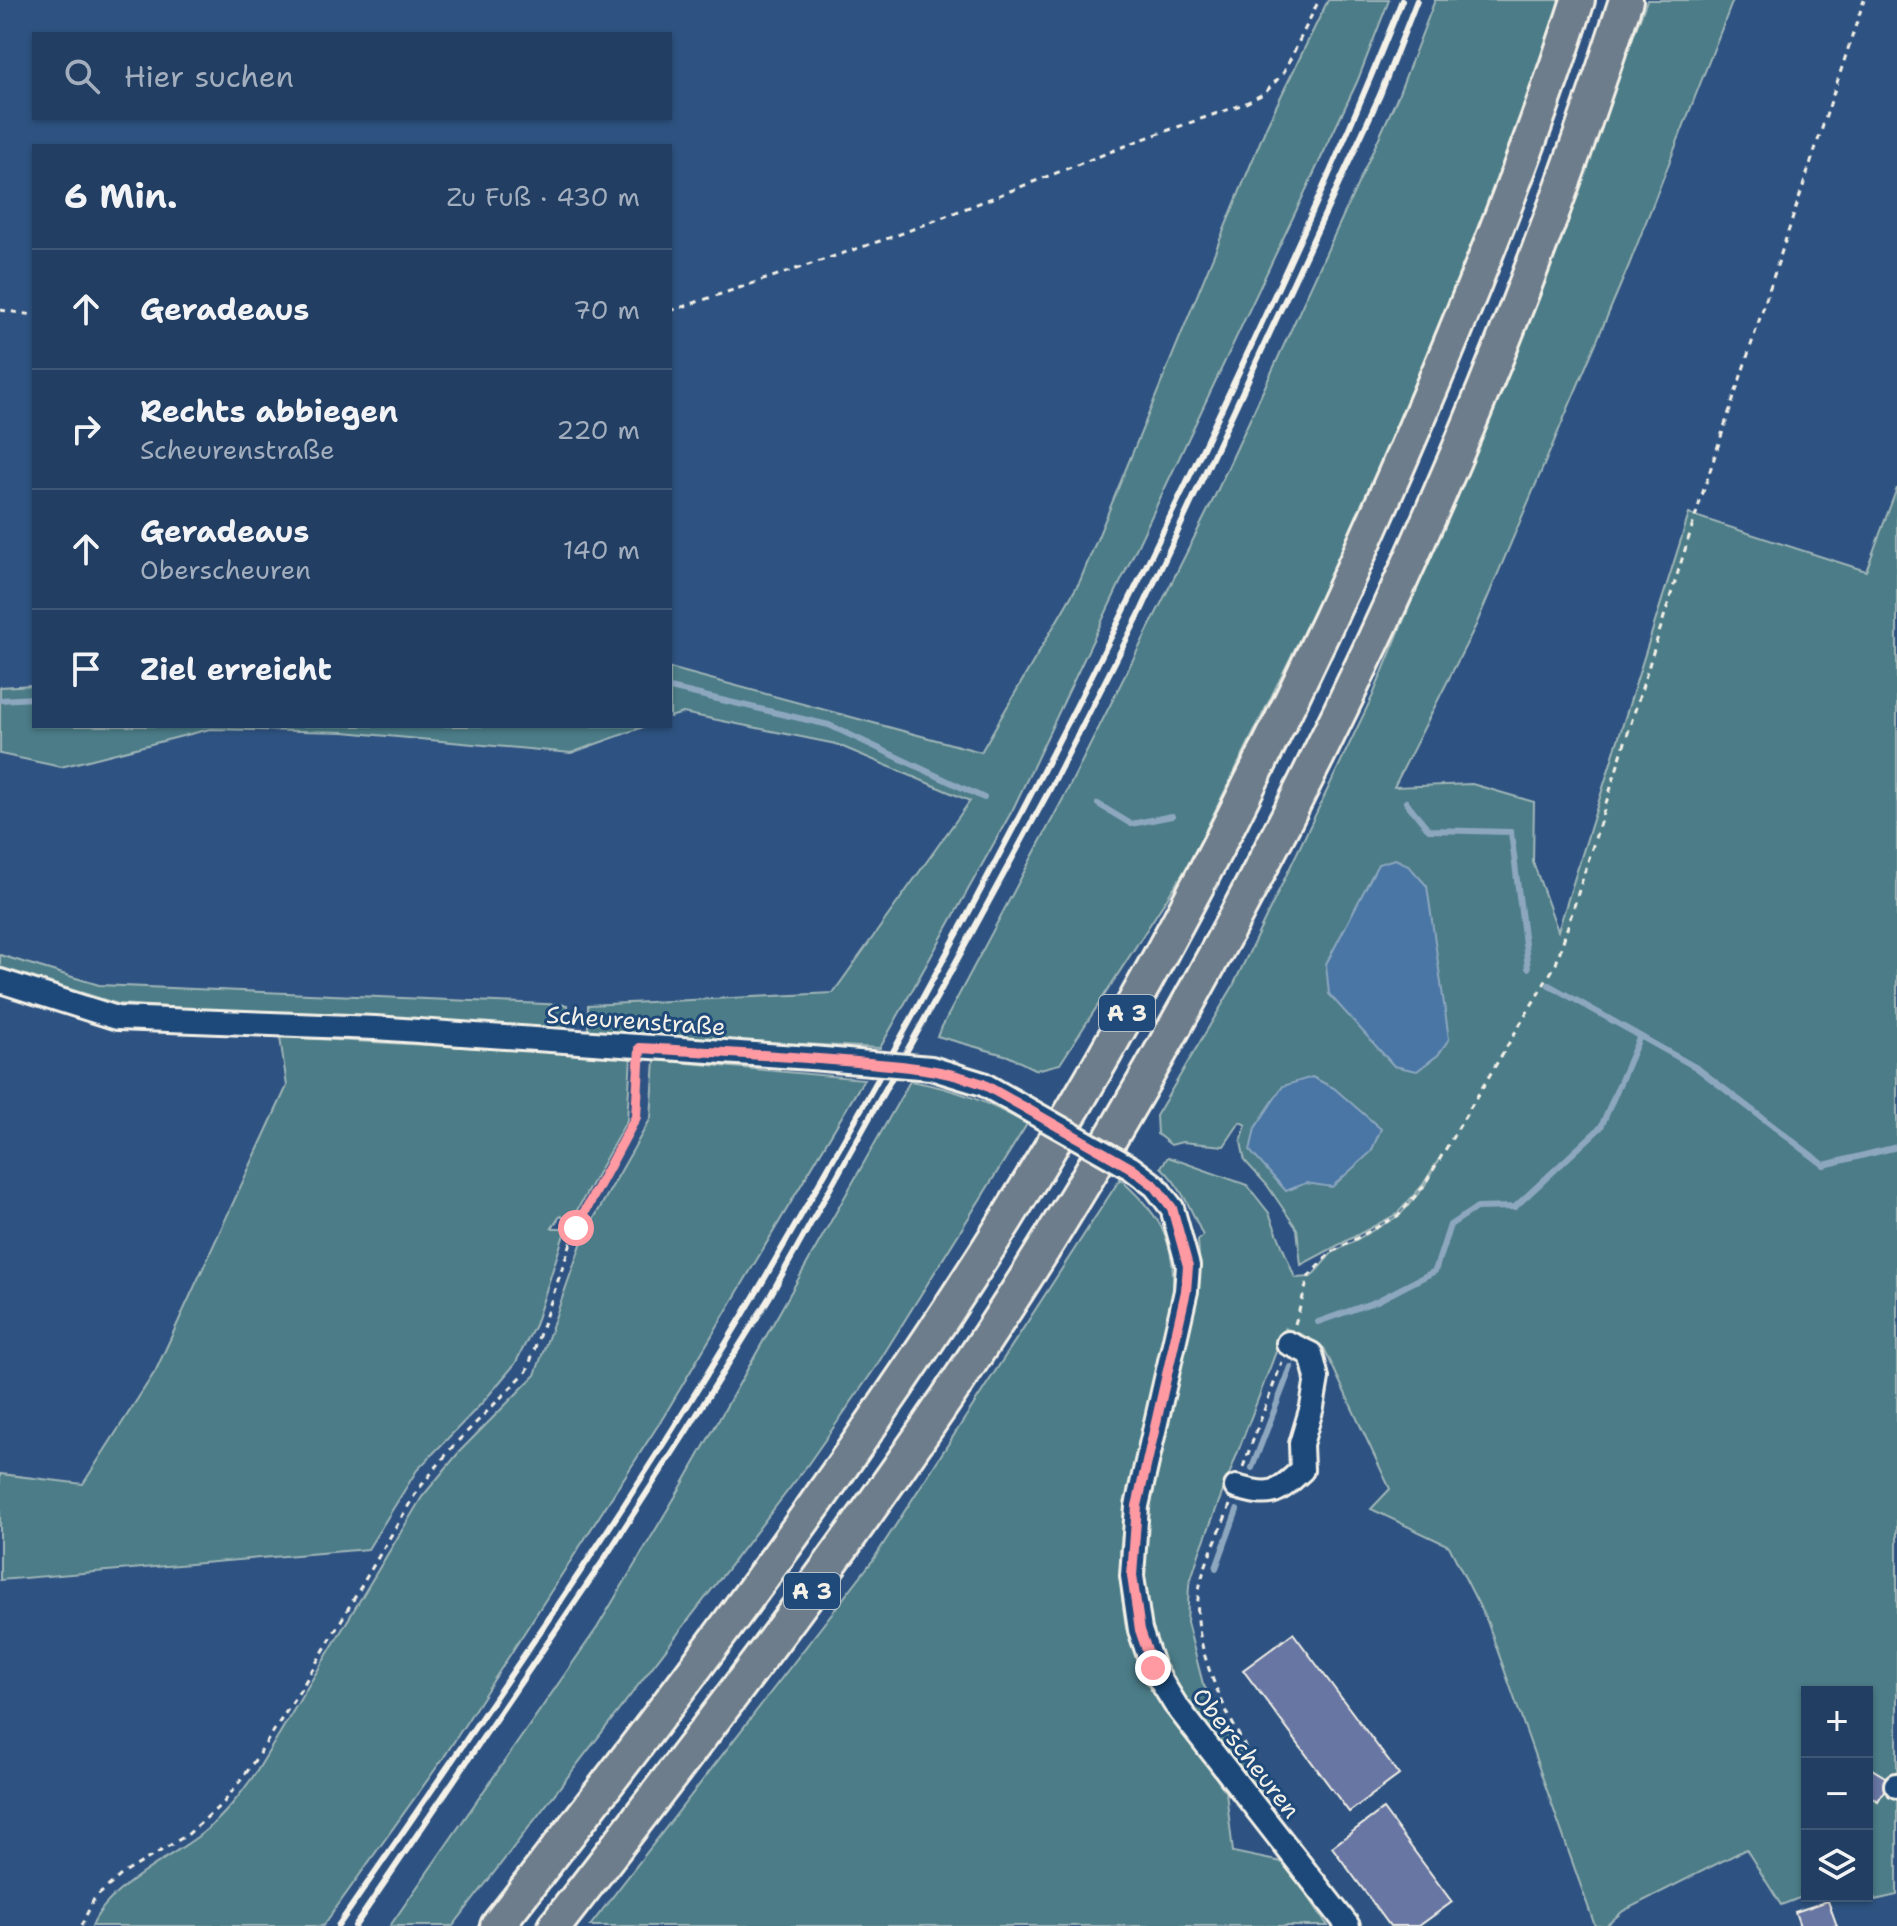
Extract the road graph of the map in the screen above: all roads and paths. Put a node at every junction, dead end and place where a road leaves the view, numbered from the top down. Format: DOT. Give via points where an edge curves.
graph roads {
  1 [pos="1319,0"];
  2 [pos="1578,0"];
  3 [pos="1626,0"];
  4 [pos="1864,0"];
  5 [pos="0,310"];
  6 [pos="672,310"];
  7 [pos="32,315"];
  8 [pos="0,981"];
  9 [pos="640,1048"];
  10 [pos="1188,1266"];
  11 [pos="1288,1343"];
  12 [pos="1236,1487"];
  13 [pos="1267,1787"];
  14 [pos="81,1926"];
  15 [pos="497,1926"];
  16 [pos="555,1926"];
  17 [pos="1348,1926"];
  1 -- 6 [label="path" via="1284,72 1265,93 1244,104 895,236"];
  2 -- 15 [label="highway, A 3" via="1514,183 1372,529 1299,687 1136,999 1006,1220 882,1410 663,1713"];
  3 -- 16 [label="highway, A 3" via="1557,201 1414,549 1341,709 1177,1024 1048,1242 921,1435 812,1591"];
  4 -- 11 [label="path" via="1556,964 1423,1187 1399,1215 1330,1253 1309,1276"];
  5 -- 7 [label="path"];
  8 -- 9 [label="street, Scheurenstraße" via="117,1018 375,1028"];
  9 -- 10 [label="street, Scheurenstraße, bridge" via="931,1068 983,1084 1155,1186 1172,1208"];
  9 -- 14 [label="path" via="636,1117 576,1228 527,1371 417,1491 301,1689 224,1802 187,1835 112,1883 94,1899"];
  10 -- 17 [label="street, Oberscheuren" via="1137,1506 1132,1576 1140,1630 1153,1668 1175,1704"];
  11 -- 12 [label="path"];
  11 -- 12 [label="street" via="1311,1354 1317,1378 1301,1444 1302,1470 1282,1488 1262,1494"];
  12 -- 13 [label="path" via="1200,1584 1197,1618 1210,1671"];
}
